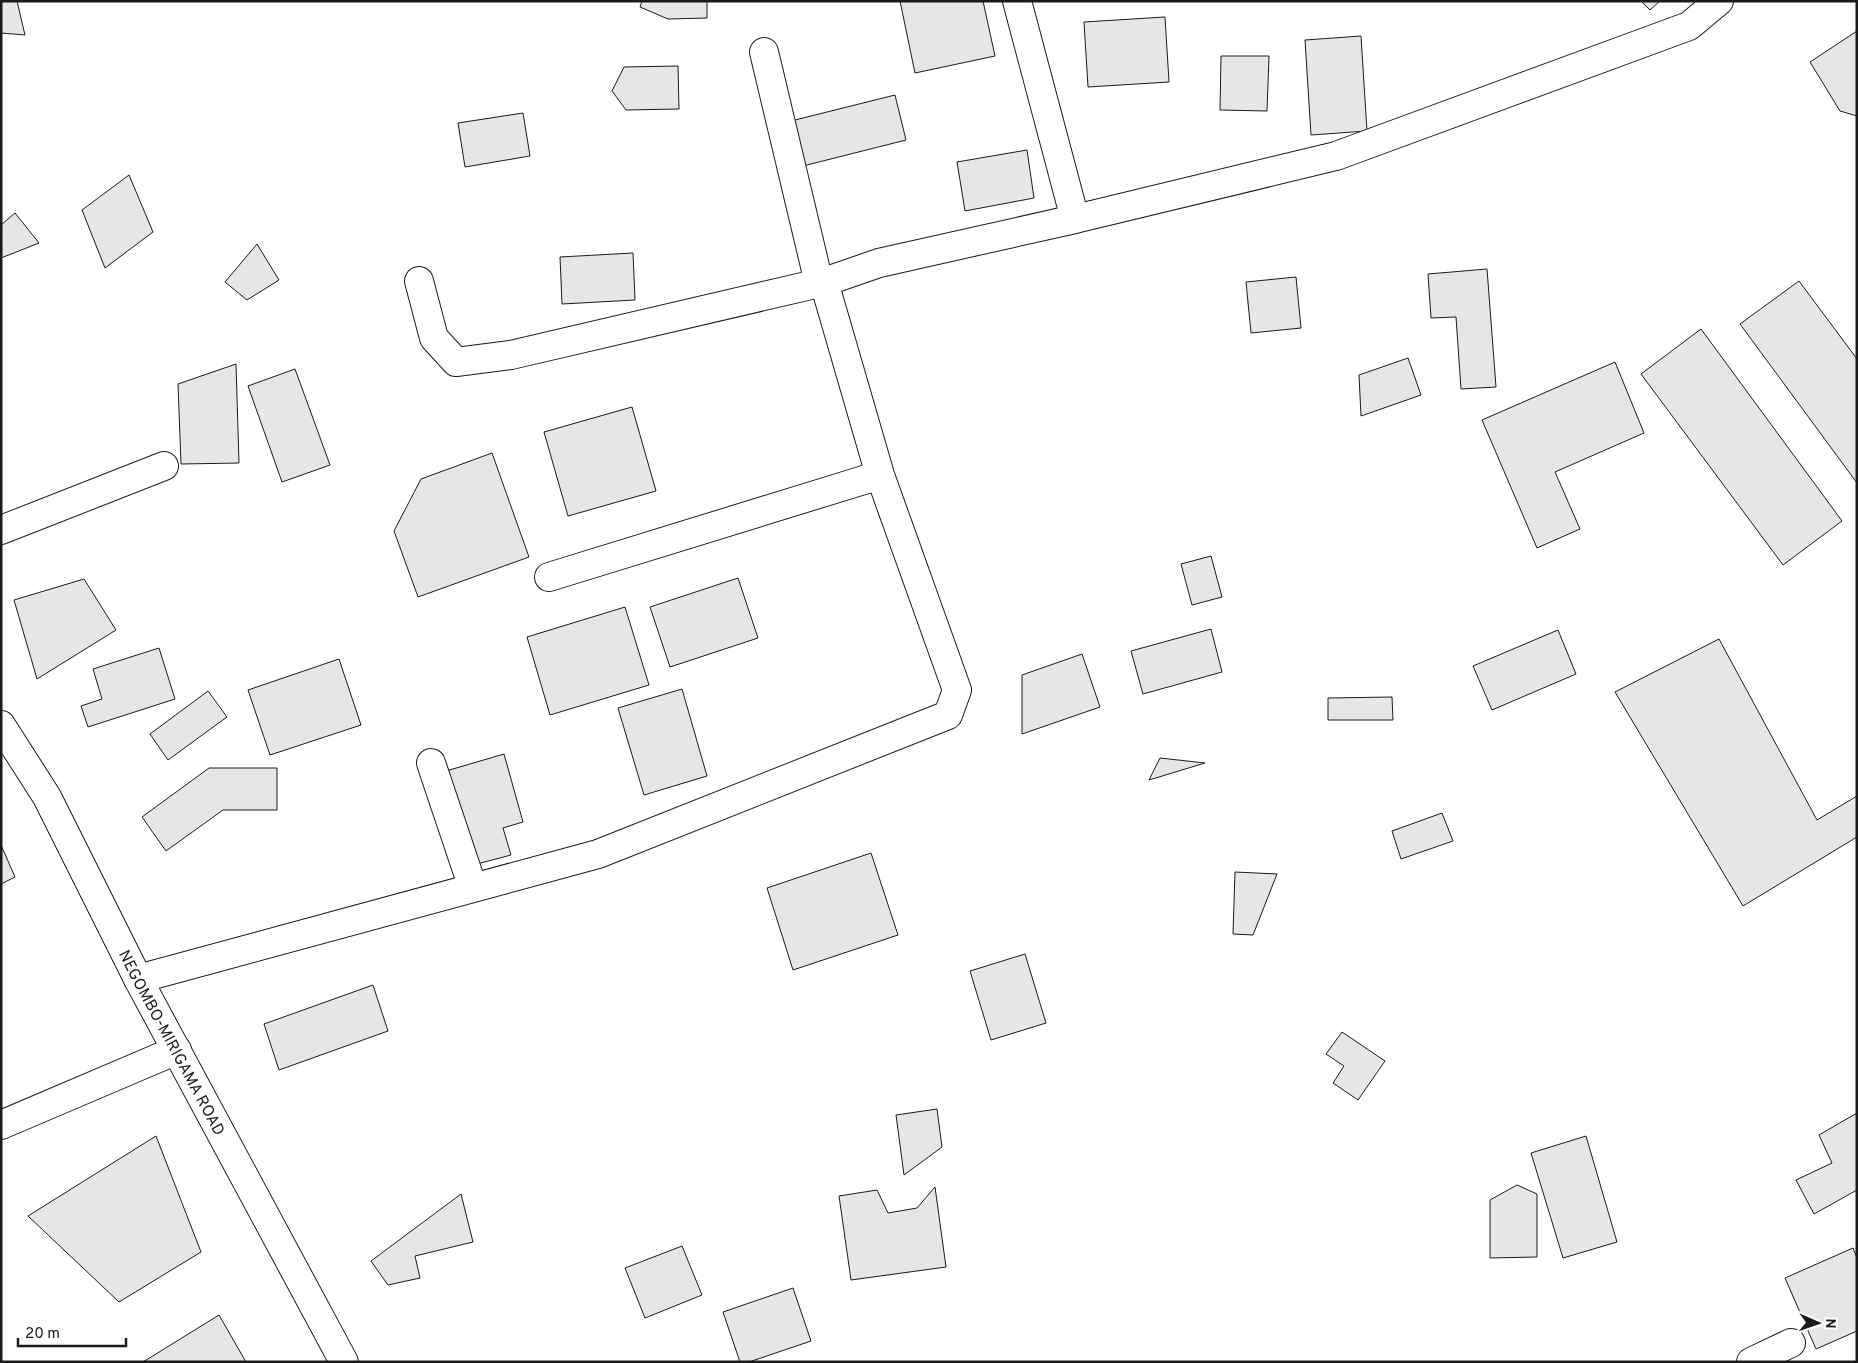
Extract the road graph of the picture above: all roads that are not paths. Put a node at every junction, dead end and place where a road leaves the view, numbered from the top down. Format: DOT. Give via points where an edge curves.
graph roads {
  1 [pos="1017,1"];
  2 [pos="1719,1"];
  3 [pos="764,52"];
  4 [pos="1075,219"];
  5 [pos="419,281"];
  6 [pos="822,282"];
  7 [pos="164,466"];
  8 [pos="880,475"];
  9 [pos="1,530"];
  10 [pos="549,577"];
  11 [pos="1,725"];
  12 [pos="431,763"];
  13 [pos="473,888"];
  14 [pos="138,979"];
  15 [pos="177,1050"];
  16 [pos="1,1125"];
  17 [pos="1791,1343"];
  18 [pos="344,1362"];
  19 [pos="1752,1362"];
  1 -- 4 [label="street"];
  2 -- 4 [label="street" via="1689,26 1336,156"];
  3 -- 6 [label="street"];
  4 -- 6 [label="street" via="879,263"];
  5 -- 6 [label="street" via="434,338 456,362 511,355"];
  6 -- 8 [label="street"];
  7 -- 9 [label="street"];
  8 -- 10 [label="street"];
  8 -- 13 [label="street" via="957,690 948,715 598,854"];
  11 -- 14 [label="street, NEGOMBO-MIRIGAMA ROAD" via="47,797"];
  12 -- 13 [label="street"];
  13 -- 14 [label="street"];
  14 -- 15 [label="street, NEGOMBO-MIRIGAMA ROAD"];
  15 -- 16 [label="street"];
  15 -- 18 [label="street, NEGOMBO-MIRIGAMA ROAD"];
  17 -- 19 [label="street"];
}
